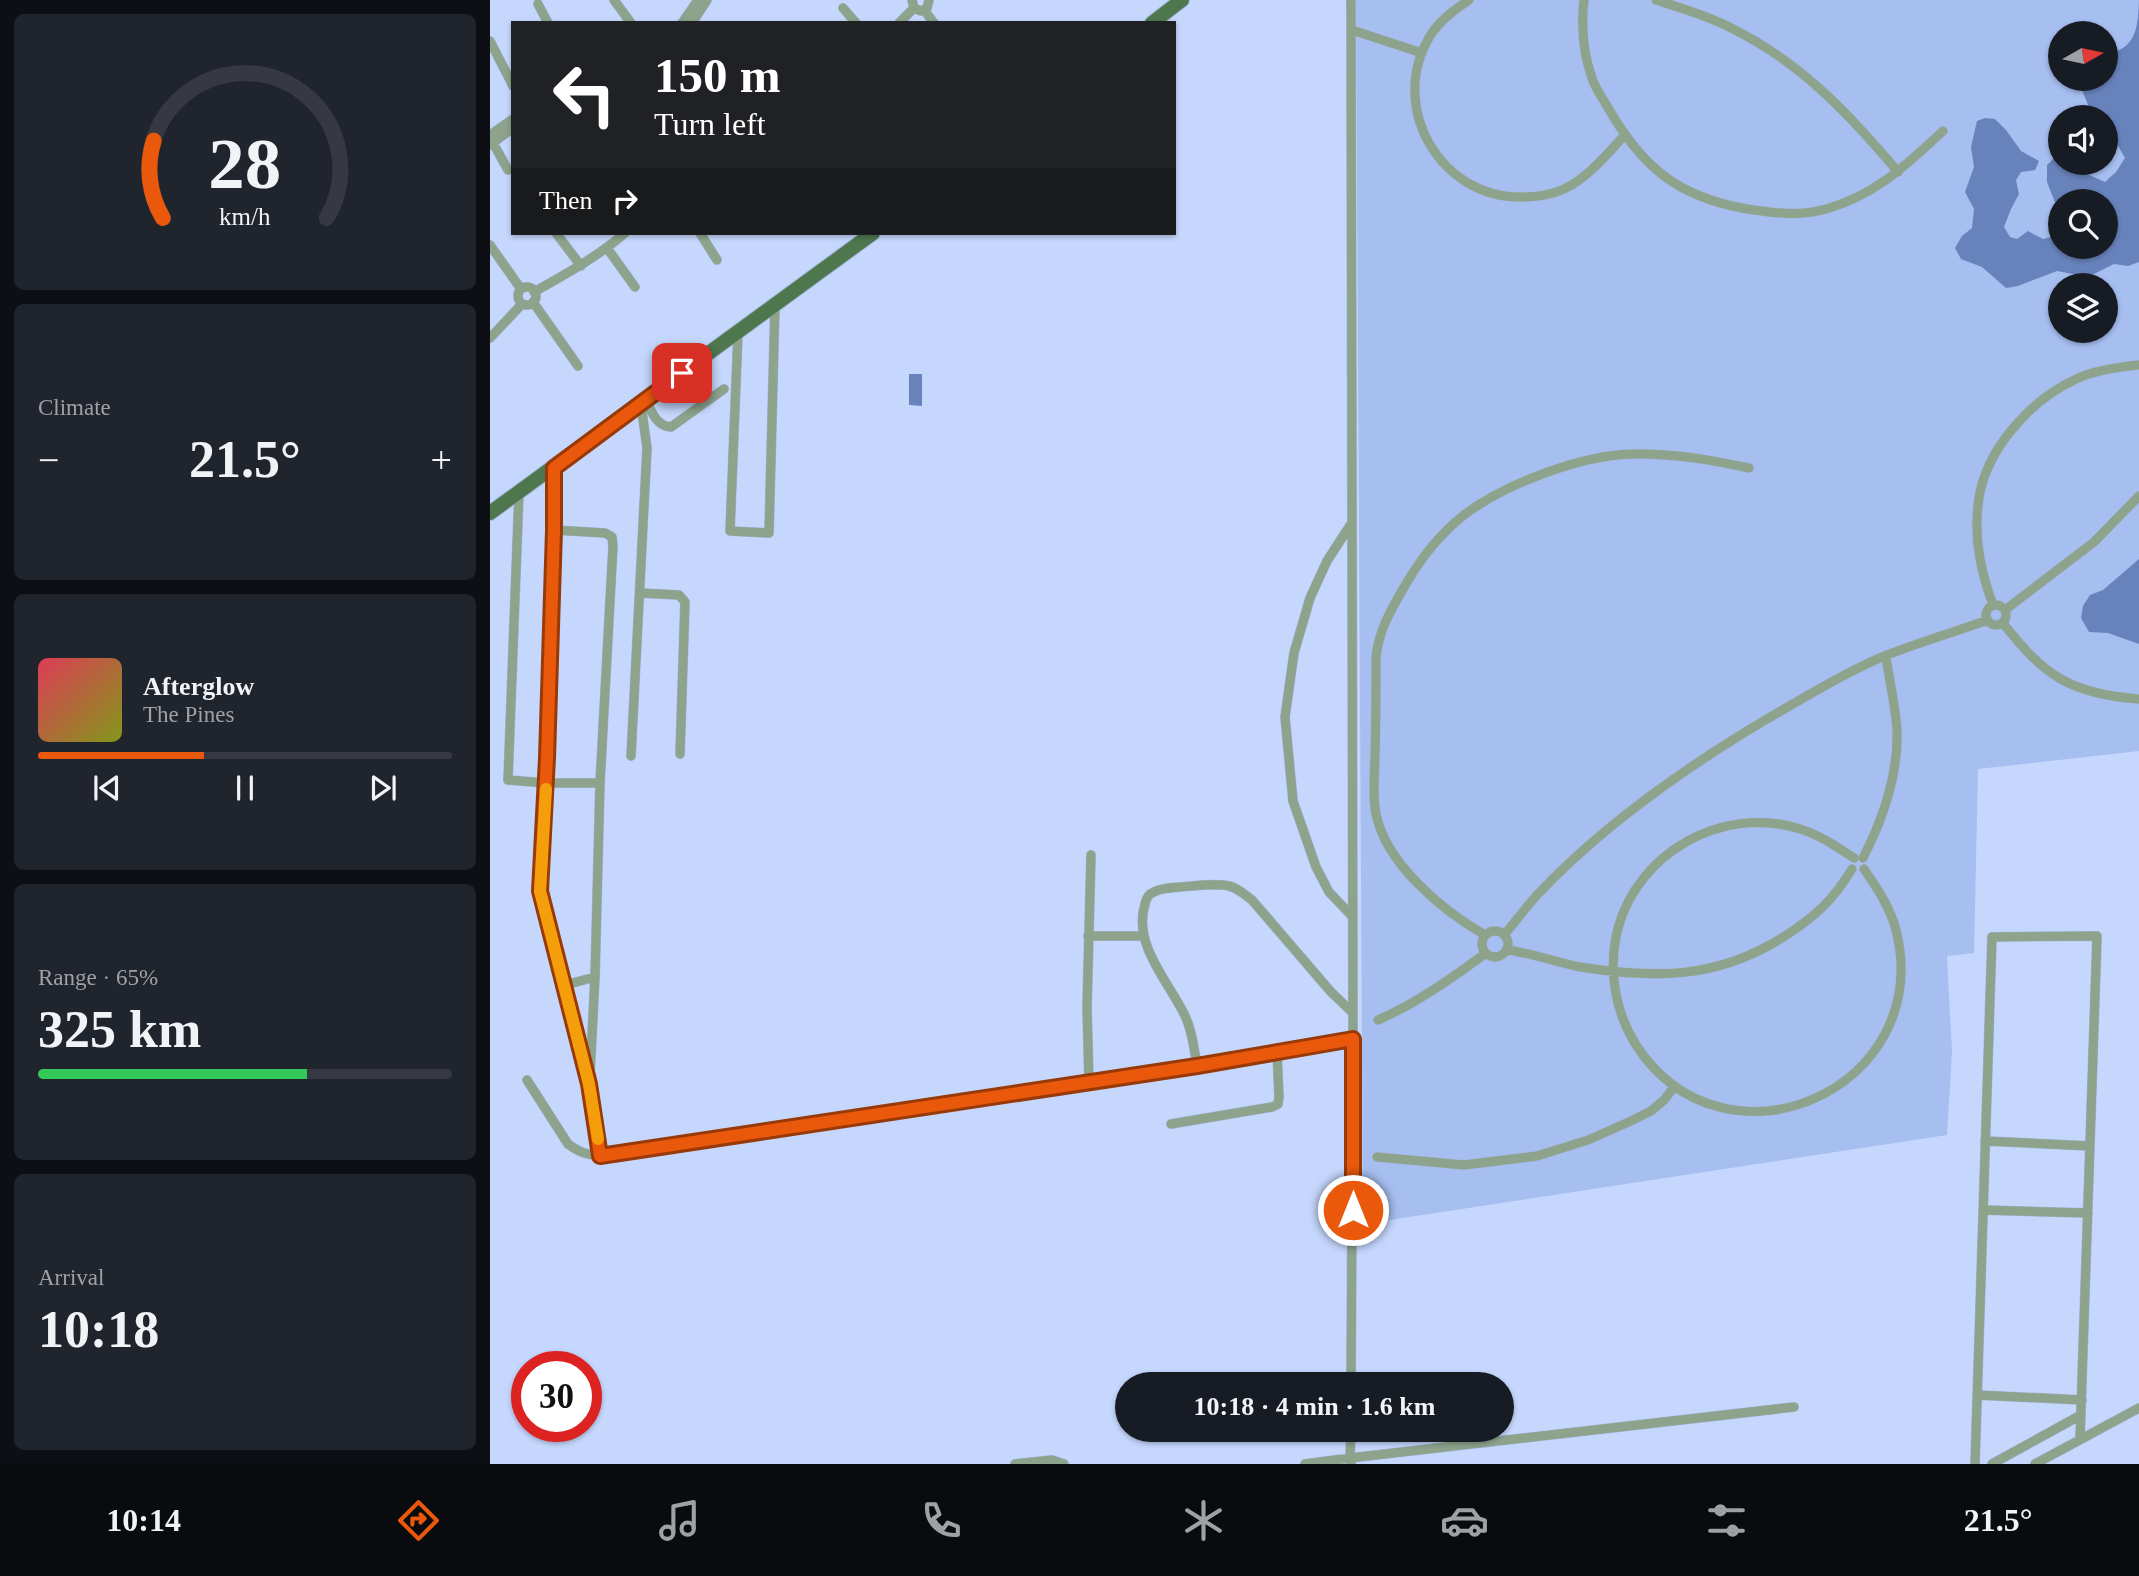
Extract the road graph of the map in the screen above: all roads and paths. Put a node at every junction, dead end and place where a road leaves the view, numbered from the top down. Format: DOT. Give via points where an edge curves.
graph roads {
  1 [pos="614,0"];
  2 [pos="698,0"];
  3 [pos="707,0"];
  4 [pos="929,0"];
  5 [pos="1182,0"];
  6 [pos="1351,0"];
  7 [pos="1469,0"];
  8 [pos="1584,0"];
  9 [pos="1656,0"];
  10 [pos="538,4"];
  11 [pos="917,6"];
  12 [pos="843,8"];
  13 [pos="547,21"];
  14 [pos="630,21"];
  15 [pos="683,21"];
  16 [pos="693,21"];
  17 [pos="854,21"];
  18 [pos="901,21"];
  19 [pos="932,21"];
  20 [pos="1155,21"];
  21 [pos="1352,30"];
  22 [pos="490,41"];
  23 [pos="1422,53"];
  24 [pos="511,82"];
  25 [pos="511,121"];
  26 [pos="511,129"];
  27 [pos="1943,131"];
  28 [pos="1624,135"];
  29 [pos="491,141"];
  30 [pos="508,170"];
  31 [pos="1898,172"];
  32 [pos="558,235"];
  33 [pos="623,235"];
  34 [pos="700,235"];
  35 [pos="870,235"];
  36 [pos="490,245"];
  37 [pos="607,248"];
  38 [pos="717,260"];
  39 [pos="581,266"];
  40 [pos="635,286"];
  41 [pos="522,289"];
  42 [pos="534,292"];
  43 [pos="533,302"];
  44 [pos="522,304"];
  45 [pos="775,305"];
  46 [pos="738,333"];
  47 [pos="490,338"];
  48 [pos="2139,365"];
  49 [pos="578,366"];
  50 [pos="724,388"];
  51 [pos="643,402"];
  52 [pos="554,468"];
  53 [pos="1749,468"];
  54 [pos="519,493"];
  55 [pos="2139,496"];
  56 [pos="490,513"];
  57 [pos="1352,522"];
  58 [pos="554,530"];
  59 [pos="640,593"];
  60 [pos="1993,605"];
  61 [pos="2005,610"];
  62 [pos="1988,620"];
  63 [pos="2003,623"];
  64 [pos="1885,656"];
  65 [pos="2139,699"];
  66 [pos="680,754"];
  67 [pos="631,756"];
  68 [pos="546,783"];
  69 [pos="600,783"];
  70 [pos="1091,855"];
  71 [pos="1858,858"];
  72 [pos="1852,869"];
  73 [pos="1864,869"];
  74 [pos="1352,916"];
  75 [pos="1485,935"];
  76 [pos="1504,935"];
  77 [pos="1088,936"];
  78 [pos="1144,936"];
  79 [pos="1507,950"];
  80 [pos="1486,953"];
  81 [pos="1613,971"];
  82 [pos="595,978"];
  83 [pos="565,985"];
  84 [pos="1353,1013"];
  85 [pos="1378,1020"];
  86 [pos="1353,1039"];
  87 [pos="1277,1052"];
  88 [pos="1197,1066"];
  89 [pos="527,1080"];
  90 [pos="1089,1082"];
  91 [pos="589,1084"];
  92 [pos="1675,1086"];
  93 [pos="1171,1124"];
  94 [pos="1985,1141"];
  95 [pos="2090,1146"];
  96 [pos="600,1156"];
  97 [pos="1377,1157"];
  98 [pos="1983,1210"];
  99 [pos="2088,1213"];
  100 [pos="1351,1372"];
  101 [pos="1977,1395"];
  102 [pos="2082,1399"];
  103 [pos="1794,1407"];
  104 [pos="2139,1408"];
  105 [pos="2081,1415"];
  106 [pos="2080,1439"];
  107 [pos="1351,1442"];
  108 [pos="1350,1461"];
  109 [pos="1015,1464"];
  110 [pos="1064,1464"];
  111 [pos="1305,1464"];
  112 [pos="1975,1464"];
  113 [pos="1992,1464"];
  114 [pos="2035,1464"];
  1 -- 14 [label="street"];
  2 -- 15 [label="street"];
  3 -- 16 [label="street"];
  4 -- 11 [label="street" via="929,5"];
  5 -- 20 [label="main road"];
  6 -- 21 [label="street"];
  7 -- 23 [label="street" via="1445,17"];
  8 -- 28 [label="street" via="1584,49 1592,82"];
  9 -- 31 [label="street" via="1700,14 1770,50 1836,103"];
  10 -- 13 [label="street"];
  11 -- 18 [label="street"];
  11 -- 19 [label="street"];
  12 -- 17 [label="street"];
  21 -- 23 [label="street"];
  21 -- 57 [label="street"];
  22 -- 24 [label="street"];
  23 -- 28 [label="street" via="1416,102 1422,130 1455,176 1479,189 1506,198 1539,197 1563,190 1581,180"];
  25 -- 29 [label="street"];
  26 -- 29 [label="street"];
  27 -- 31 [label="street"];
  28 -- 31 [label="street" via="1652,166 1681,187 1751,210 1782,214 1822,210 1855,200"];
  29 -- 30 [label="street"];
  32 -- 39 [label="street"];
  33 -- 37 [label="street"];
  34 -- 38 [label="street"];
  35 -- 45 [label="main road"];
  36 -- 41 [label="street"];
  37 -- 39 [label="street"];
  37 -- 40 [label="street"];
  39 -- 42 [label="street"];
  41 -- 42 [label="street"];
  41 -- 44 [label="street" via="518,297"];
  42 -- 43 [label="street"];
  43 -- 44 [label="street"];
  43 -- 49 [label="street"];
  44 -- 47 [label="street"];
  45 -- 46 [label="main road"];
  45 -- 46 [label="street" via="769,533 730,531"];
  46 -- 51 [label="main road"];
  48 -- 60 [label="street" via="2078,378 2035,405 2002,442 1978,502 1978,557"];
  50 -- 51 [label="street" via="675,427 664,427"];
  51 -- 52 [label="main road"];
  51 -- 59 [label="street" via="647,448"];
  52 -- 54 [label="main road"];
  52 -- 58 [label="street"];
  53 -- 75 [label="street" via="1665,454 1631,454 1571,464 1533,478 1464,515 1446,531 1419,562 1388,615 1376,657 1374,799 1380,828 1424,889"];
  54 -- 56 [label="main road"];
  54 -- 68 [label="street" via="508,780"];
  55 -- 61 [label="street" via="2094,542"];
  57 -- 74 [label="street"];
  57 -- 74 [label="street" via="1310,598 1294,653 1285,717 1296,812 1329,892"];
  58 -- 68 [label="street"];
  58 -- 69 [label="street" via="612,537"];
  59 -- 66 [label="street" via="679,595 685,602"];
  59 -- 67 [label="street"];
  60 -- 61 [label="street"];
  60 -- 62 [label="street" via="1987,611"];
  61 -- 63 [label="street"];
  62 -- 63 [label="street" via="1994,625"];
  62 -- 64 [label="street"];
  63 -- 65 [label="street" via="2027,653 2065,683"];
  64 -- 71 [label="street" via="1897,732 1894,778 1880,825"];
  64 -- 76 [label="street" via="1753,727 1624,815 1539,894"];
  68 -- 69 [label="street"];
  68 -- 83 [label="street" via="540,891"];
  69 -- 82 [label="street"];
  70 -- 77 [label="street"];
  71 -- 72 [label="street" via="1851,862"];
  71 -- 73 [label="street" via="1866,864"];
  71 -- 81 [label="street" via="1819,836 1775,823 1730,825 1688,840 1669,852 1638,885 1619,926"];
  72 -- 73 [label="street"];
  72 -- 81 [label="street" via="1837,893 1808,922 1737,961 1692,972"];
  73 -- 92 [label="street" via="1889,908 1901,969 1887,1030 1864,1064 1814,1100 1773,1111 1732,1109"];
  74 -- 84 [label="street"];
  75 -- 76 [label="street" via="1495,931"];
  75 -- 80 [label="street"];
  76 -- 79 [label="street"];
  77 -- 78 [label="street"];
  77 -- 90 [label="street"];
  78 -- 84 [label="street" via="1143,909 1154,891 1231,886 1252,900"];
  78 -- 88 [label="street" via="1187,1021"];
  79 -- 80 [label="street" via="1499,957"];
  79 -- 81 [label="street"];
  80 -- 85 [label="street"];
  81 -- 92 [label="street" via="1630,1036"];
  82 -- 83 [label="street"];
  82 -- 91 [label="street"];
  83 -- 91 [label="street"];
  84 -- 86 [label="street"];
  86 -- 87 [label="street"];
  86 -- 100 [label="street"];
  87 -- 88 [label="street"];
  87 -- 93 [label="street" via="1278,1104"];
  88 -- 90 [label="street"];
  89 -- 96 [label="street" via="568,1144"];
  90 -- 96 [label="street"];
  91 -- 96 [label="street"];
  92 -- 97 [label="street" via="1651,1111 1588,1140 1537,1156 1464,1165"];
  94 -- 95 [label="street"];
  94 -- 95 [label="street" via="1992,937 2097,936"];
  94 -- 98 [label="street"];
  95 -- 99 [label="street"];
  98 -- 99 [label="street"];
  98 -- 101 [label="street"];
  99 -- 102 [label="street"];
  101 -- 102 [label="street"];
  101 -- 112 [label="street"];
  102 -- 105 [label="street"];
  103 -- 108 [label="street"];
  104 -- 106 [label="street"];
  105 -- 106 [label="street"];
  105 -- 113 [label="street"];
  106 -- 114 [label="street"];
  107 -- 108 [label="street"];
  108 -- 111 [label="street"];
  109 -- 110 [label="street" via="1052,1460"];
}
